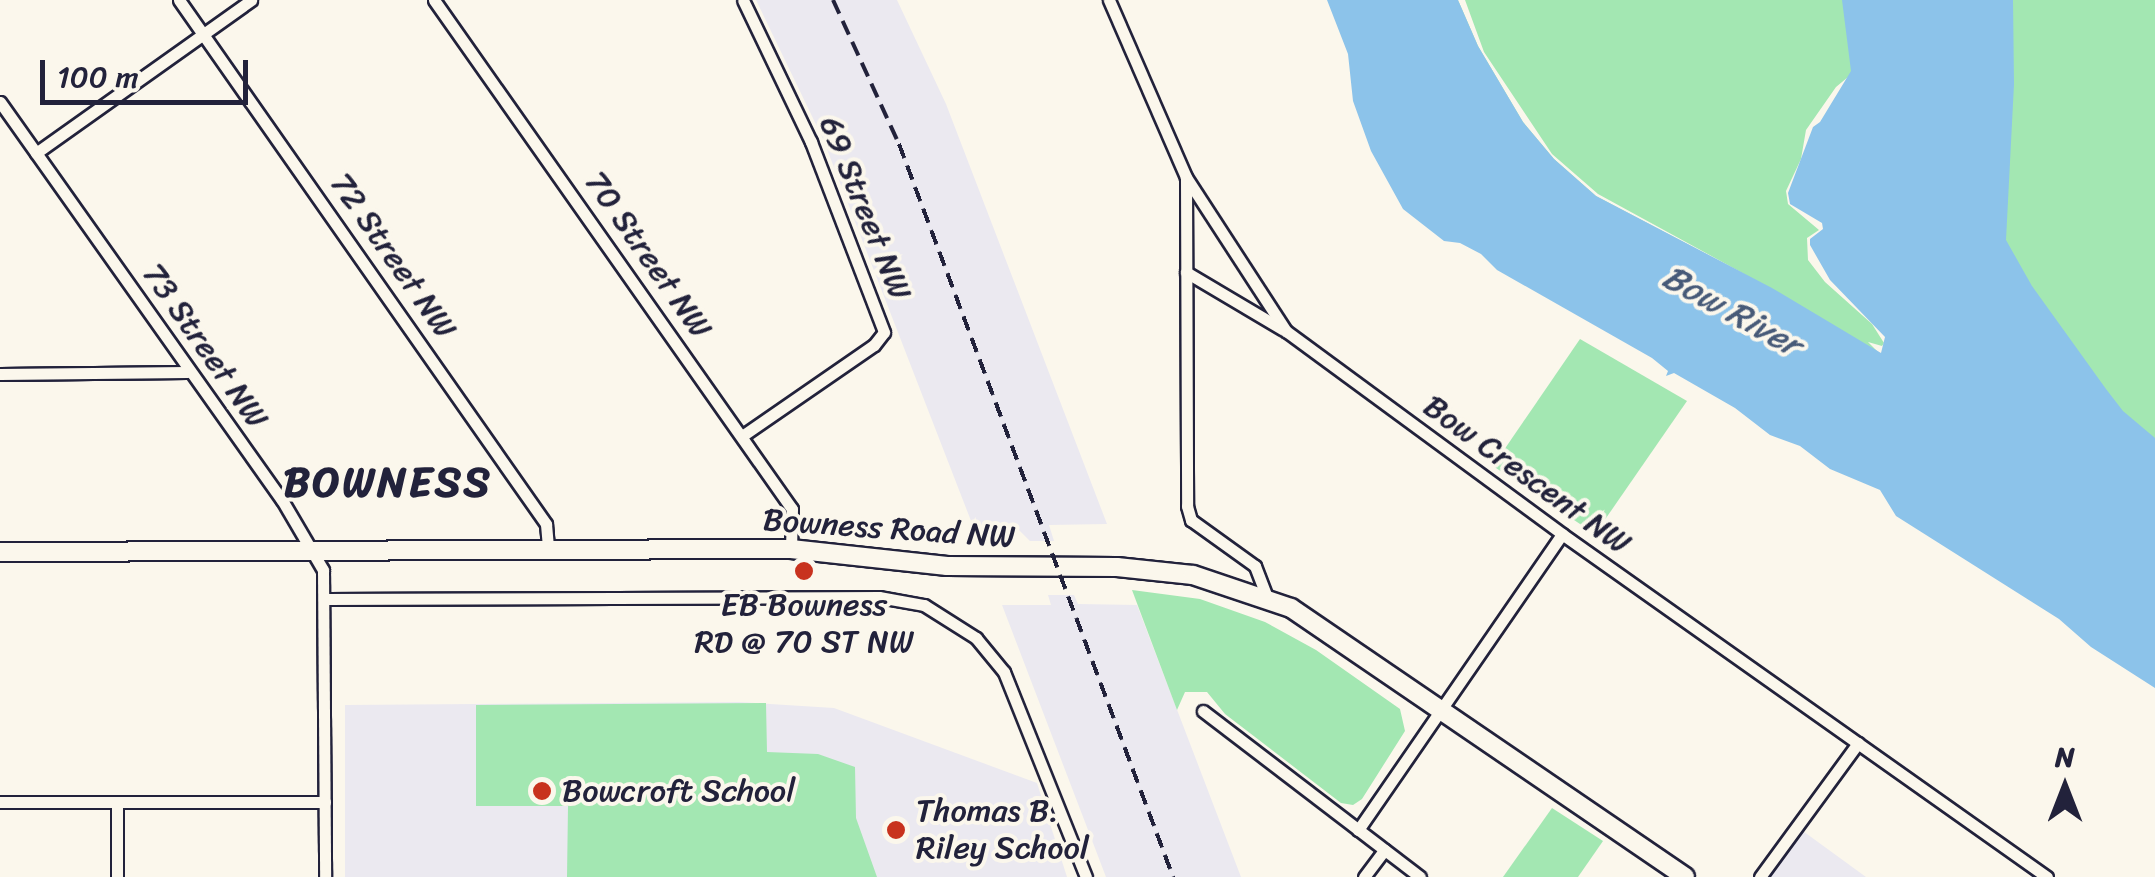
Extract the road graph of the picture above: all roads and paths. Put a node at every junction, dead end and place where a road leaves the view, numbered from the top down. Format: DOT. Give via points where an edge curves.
graph roads {
  1 [pos="180,0"];
  2 [pos="251,0"];
  3 [pos="434,0"];
  4 [pos="743,0"];
  5 [pos="1109,0"];
  6 [pos="203,33"];
  7 [pos="0,102"];
  8 [pos="36,153"];
  9 [pos="1186,177"];
  10 [pos="1186,272"];
  11 [pos="1286,331"];
  12 [pos="187,372"];
  13 [pos="0,374"];
  14 [pos="742,436"];
  15 [pos="1562,534"];
  16 [pos="548,548"];
  17 [pos="791,549"];
  18 [pos="312,550"];
  19 [pos="0,552"];
  20 [pos="1268,598"];
  21 [pos="326,599"];
  22 [pos="1441,709"];
  23 [pos="1203,711"];
  24 [pos="1858,743"];
  25 [pos="0,802"];
  26 [pos="117,802"];
  27 [pos="325,802"];
  28 [pos="1358,830"];
  29 [pos="1384,850"];
  30 [pos="117,877"];
  31 [pos="325,877"];
  32 [pos="1086,877"];
  33 [pos="1364,877"];
  34 [pos="1420,877"];
  35 [pos="1685,877"];
  36 [pos="1760,877"];
  37 [pos="2047,877"];
  1 -- 6 [label="street, 72 Street NW"];
  2 -- 6 [label="street"];
  3 -- 14 [label="street, 70 Street NW"];
  4 -- 14 [label="street, 69 Street NW" via="811,142 884,332"];
  5 -- 9 [label="street, Bow Crescent NW"];
  6 -- 8 [label="street"];
  6 -- 16 [label="street, 72 Street NW" via="546,524"];
  7 -- 8 [label="street, 73 Street NW"];
  8 -- 12 [label="street, 73 Street NW"];
  9 -- 10 [label="street"];
  9 -- 11 [label="street, Bow Crescent NW"];
  10 -- 11 [label="street"];
  10 -- 20 [label="street" via="1191,520 1255,566"];
  11 -- 15 [label="street, Bow Crescent NW"];
  12 -- 13 [label="street"];
  12 -- 18 [label="street, 73 Street NW"];
  14 -- 17 [label="street, 70 Street NW" via="792,509"];
  15 -- 22 [label="street"];
  15 -- 24 [label="street, Bow Crescent NW"];
  16 -- 17 [label="street, Bowness Road NW"];
  16 -- 18 [label="street, Bowness Road NW"];
  17 -- 20 [label="street, Bowness Road NW" via="1002,568 1143,568"];
  18 -- 19 [label="street, Bowness Road NW"];
  18 -- 21 [label="street, 73 Street NW" via="323,570"];
  20 -- 22 [label="street, Bowness Road NW"];
  21 -- 27 [label="street, 73 Street NW"];
  21 -- 32 [label="street" via="880,597 924,606 986,648 1011,685"];
  22 -- 28 [label="street"];
  22 -- 35 [label="street, Bowness Road NW"];
  23 -- 28 [label="street"];
  24 -- 36 [label="street"];
  24 -- 37 [label="street, Bow Crescent NW"];
  25 -- 26 [label="street"];
  26 -- 27 [label="street"];
  26 -- 30 [label="street"];
  27 -- 31 [label="street, 73 Street NW"];
  28 -- 29 [label="street"];
  29 -- 33 [label="street"];
  29 -- 34 [label="street"];
}
